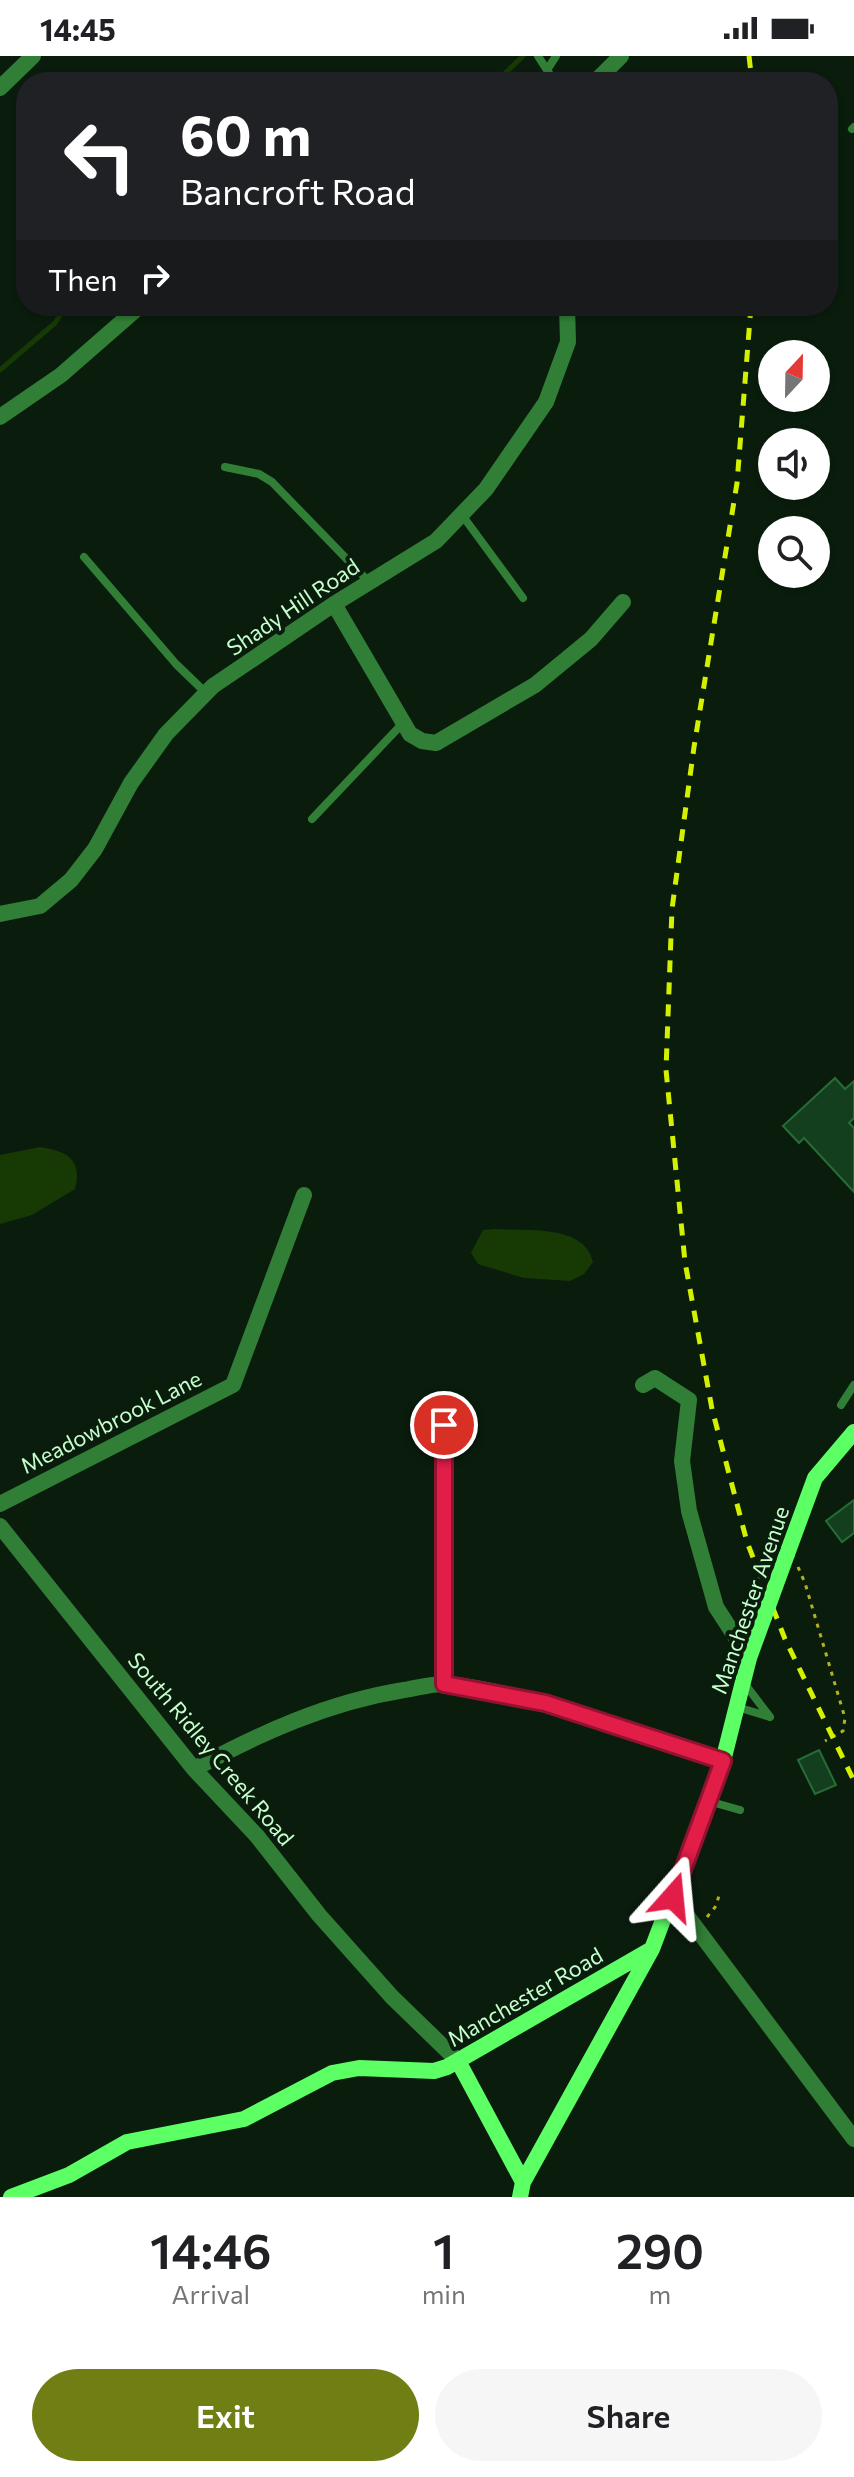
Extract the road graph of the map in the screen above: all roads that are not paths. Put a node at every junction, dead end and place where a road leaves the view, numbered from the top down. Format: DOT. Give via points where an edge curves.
graph roads {
  1 [pos="6,56"];
  2 [pos="33,56"];
  3 [pos="538,56"];
  4 [pos="556,56"];
  5 [pos="621,56"];
  6 [pos="18,69"];
  7 [pos="547,70"];
  8 [pos="605,72"];
  9 [pos="0,88"];
  10 [pos="129,316"];
  11 [pos="567,316"];
  12 [pos="0,417"];
  13 [pos="225,467"];
  14 [pos="462,514"];
  15 [pos="84,557"];
  16 [pos="369,582"];
  17 [pos="523,598"];
  18 [pos="623,602"];
  19 [pos="334,604"];
  20 [pos="206,693"];
  21 [pos="403,723"];
  22 [pos="312,819"];
  23 [pos="0,914"];
  24 [pos="304,1195"];
  25 [pos="643,1385"];
  26 [pos="854,1385"];
  27 [pos="841,1405"];
  28 [pos="444,1425"];
  29 [pos="854,1432"];
  30 [pos="0,1504"];
  31 [pos="0,1526"];
  32 [pos="749,1658"];
  33 [pos="743,1681"];
  34 [pos="444,1684"];
  35 [pos="736,1707"];
  36 [pos="723,1761"];
  37 [pos="194,1769"];
  38 [pos="708,1801"];
  39 [pos="740,1810"];
  40 [pos="673,1897"];
  41 [pos="652,1949"];
  42 [pos="458,2061"];
  43 [pos="854,2139"];
  44 [pos="522,2190"];
  45 [pos="12,2197"];
  1 -- 6 [label="street"];
  2 -- 6 [label="street"];
  3 -- 7 [label="lane"];
  4 -- 7 [label="lane"];
  5 -- 8 [label="street"];
  6 -- 9 [label="street"];
  10 -- 12 [label="street" via="61,375"];
  11 -- 14 [label="street, Shady Hill Road" via="568,342 546,402 486,489"];
  13 -- 16 [label="lane" via="272,482"];
  14 -- 16 [label="street, Shady Hill Road" via="436,541"];
  14 -- 17 [label="lane"];
  15 -- 20 [label="lane"];
  16 -- 19 [label="street, Shady Hill Road"];
  18 -- 21 [label="street" via="591,639 535,685 436,743 410,734"];
  19 -- 20 [label="street, Shady Hill Road"];
  19 -- 21 [label="street"];
  20 -- 23 [label="street, Shady Hill Road" via="166,734 71,880 40,906"];
  21 -- 22 [label="lane"];
  24 -- 30 [label="street, Meadowbrook Lane" via="233,1385"];
  25 -- 32 [label="street" via="655,1378 689,1400 682,1461 689,1511 716,1607"];
  26 -- 27 [label="lane"];
  28 -- 34 [label="street"];
  29 -- 32 [label="street, Manchester Avenue, bridge" via="815,1478 792,1560"];
  31 -- 37 [label="street, South Ridley Creek Road"];
  32 -- 33 [label="street, Manchester Avenue"];
  33 -- 35 [label="street, Manchester Avenue"];
  33 -- 35 [label="lane" via="770,1717"];
  34 -- 36 [label="street" via="545,1703"];
  34 -- 37 [label="street" via="321,1711"];
  35 -- 36 [label="street, Manchester Avenue"];
  36 -- 38 [label="street, Manchester Avenue"];
  37 -- 42 [label="street, South Ridley Creek Road" via="392,1997"];
  38 -- 39 [label="lane"];
  38 -- 40 [label="street, Manchester Avenue"];
  40 -- 41 [label="street, Manchester Avenue"];
  40 -- 43 [label="street"];
  41 -- 42 [label="street, Manchester Road"];
  41 -- 44 [label="street, Manchester Avenue"];
  42 -- 44 [label="street"];
  42 -- 45 [label="street, Manchester Road" via="434,2071 378,2067 332,2073 244,2119 127,2142 69,2175"];
}
